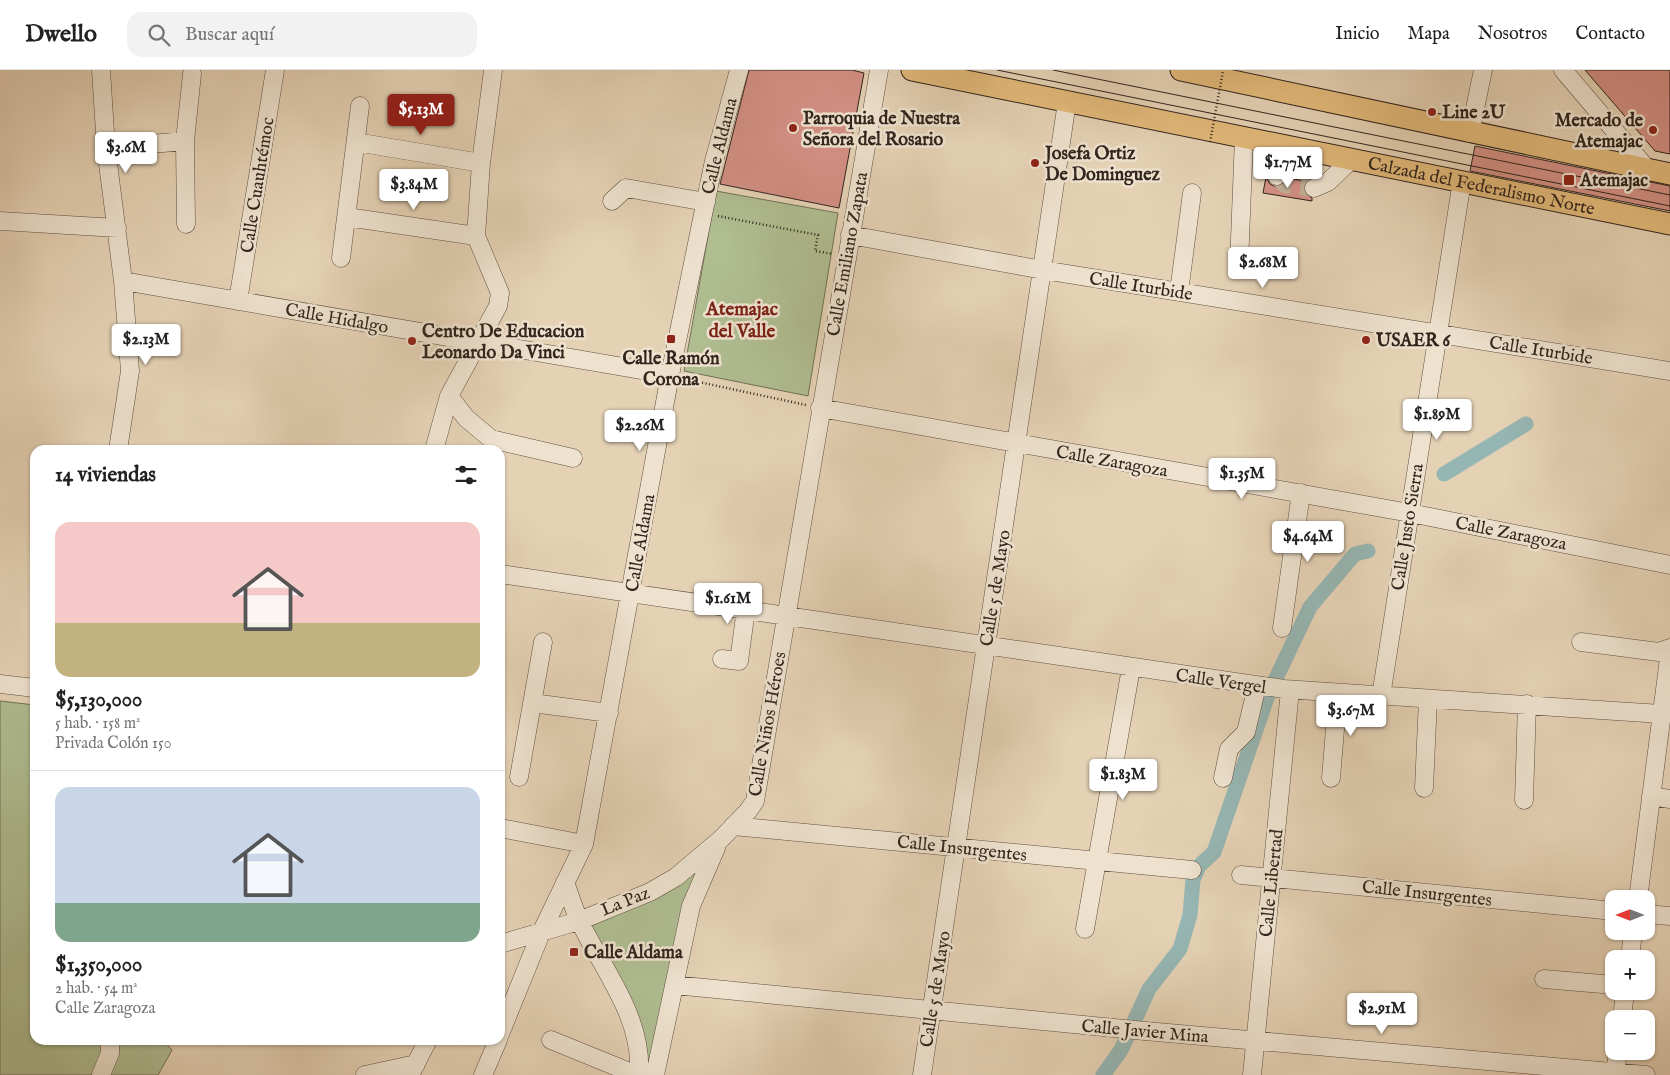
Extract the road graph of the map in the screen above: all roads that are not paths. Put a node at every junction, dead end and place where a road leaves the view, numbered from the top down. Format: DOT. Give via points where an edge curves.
graph roads {
  1 [pos="102,70"];
  2 [pos="275,70"];
  3 [pos="493,70"];
  4 [pos="738,70"];
  5 [pos="879,70"];
  6 [pos="912,70"];
  7 [pos="1181,70"];
  8 [pos="1483,70"];
  9 [pos="1563,70"];
  10 [pos="192,74"];
  11 [pos="1066,102"];
  12 [pos="360,106"];
  13 [pos="1470,133"];
  14 [pos="1253,139"];
  15 [pos="186,141"];
  16 [pos="356,142"];
  17 [pos="106,148"];
  18 [pos="1352,159"];
  19 [pos="481,162"];
  20 [pos="1648,170"];
  21 [pos="1670,174"];
  22 [pos="1278,176"];
  23 [pos="1462,180"];
  24 [pos="1314,188"];
  25 [pos="1192,193"];
  26 [pos="612,201"];
  27 [pos="706,202"];
  28 [pos="347,217"];
  29 [pos="0,221"];
  30 [pos="186,224"];
  31 [pos="1670,224"];
  32 [pos="117,228"];
  33 [pos="850,235"];
  34 [pos="476,236"];
  35 [pos="341,258"];
  36 [pos="1239,265"];
  37 [pos="1043,270"];
  38 [pos="123,281"];
  39 [pos="1180,292"];
  40 [pos="238,300"];
  41 [pos="1437,334"];
  42 [pos="480,342"];
  43 [pos="1670,371"];
  44 [pos="670,375"];
  45 [pos="449,396"];
  46 [pos="820,408"];
  47 [pos="1017,444"];
  48 [pos="119,445"];
  49 [pos="435,445"];
  50 [pos="573,458"];
  51 [pos="1301,493"];
  52 [pos="1410,512"];
  53 [pos="1670,565"];
  54 [pos="505,575"];
  55 [pos="631,594"];
  56 [pos="746,609"];
  57 [pos="786,615"];
  58 [pos="1282,628"];
  59 [pos="543,642"];
  60 [pos="1581,642"];
  61 [pos="986,645"];
  62 [pos="1670,650"];
  63 [pos="722,660"];
  64 [pos="1131,668"];
  65 [pos="0,684"];
  66 [pos="1259,686"];
  67 [pos="30,687"];
  68 [pos="1287,690"];
  69 [pos="1338,693"];
  70 [pos="1381,696"];
  71 [pos="1428,699"];
  72 [pos="532,703"];
  73 [pos="1526,704"];
  74 [pos="609,713"];
  75 [pos="1661,714"];
  76 [pos="519,777"];
  77 [pos="1223,778"];
  78 [pos="1331,778"];
  79 [pos="1424,788"];
  80 [pos="1651,796"];
  81 [pos="1670,799"];
  82 [pos="1524,800"];
  83 [pos="733,826"];
  84 [pos="505,829"];
  85 [pos="721,839"];
  86 [pos="584,844"];
  87 [pos="956,847"];
  88 [pos="1096,861"];
  89 [pos="1192,870"];
  90 [pos="1241,875"];
  91 [pos="1271,878"];
  92 [pos="565,882"];
  93 [pos="1639,890"];
  94 [pos="1605,910"];
  95 [pos="1655,915"];
  96 [pos="1670,916"];
  97 [pos="579,921"];
  98 [pos="1085,929"];
  99 [pos="541,934"];
  100 [pos="505,943"];
  101 [pos="1544,980"];
  102 [pos="1605,984"];
  103 [pos="674,985"];
  104 [pos="932,1010"];
  105 [pos="505,1022"];
  106 [pos="551,1040"];
  107 [pos="1255,1041"];
  108 [pos="110,1045"];
  109 [pos="425,1045"];
  110 [pos="496,1045"];
  111 [pos="1617,1060"];
  112 [pos="413,1069"];
  113 [pos="1615,1073"];
  114 [pos="101,1075"];
  115 [pos="365,1075"];
  116 [pos="483,1075"];
  117 [pos="638,1075"];
  118 [pos="655,1075"];
  119 [pos="922,1075"];
  120 [pos="1252,1075"];
  121 [pos="1646,1075"];
  1 -- 17 [label="street"];
  2 -- 40 [label="street, Calle Cuauhtémoc"];
  3 -- 19 [label="street"];
  4 -- 27 [label="street, Calle Aldama"];
  5 -- 33 [label="street, Calle Emiliano Zapata"];
  6 -- 11 [label="main road, Calzada del Federalismo Norte"];
  7 -- 13 [label="main road"];
  8 -- 13 [label="street"];
  9 -- 20 [label="street"];
  10 -- 15 [label="street"];
  11 -- 14 [label="main road, Calzada del Federalismo Norte"];
  11 -- 37 [label="street, Calle 5 de Mayo"];
  12 -- 16 [label="street"];
  13 -- 20 [label="main road"];
  14 -- 18 [label="main road, Calzada del Federalismo Norte"];
  14 -- 22 [label="street"];
  14 -- 36 [label="street"];
  15 -- 17 [label="street"];
  15 -- 30 [label="street"];
  16 -- 19 [label="street"];
  16 -- 28 [label="street"];
  17 -- 32 [label="street"];
  18 -- 23 [label="main road, Calzada del Federalismo Norte"];
  18 -- 24 [label="street" via="1328,182"];
  19 -- 34 [label="street"];
  20 -- 21 [label="main road"];
  23 -- 31 [label="main road, Calzada del Federalismo Norte"];
  23 -- 41 [label="street, Calle Justo Sierra"];
  25 -- 39 [label="street"];
  26 -- 27 [label="street" via="626,188"];
  27 -- 44 [label="street, Calle Aldama"];
  28 -- 34 [label="street"];
  28 -- 35 [label="street"];
  29 -- 32 [label="street"];
  32 -- 38 [label="street"];
  33 -- 37 [label="street, Calle Iturbide"];
  33 -- 46 [label="street, Calle Emiliano Zapata"];
  34 -- 42 [label="street" via="500,293 498,306"];
  37 -- 39 [label="street, Calle Iturbide"];
  37 -- 47 [label="street, Calle 5 de Mayo"];
  38 -- 40 [label="street, Calle Hidalgo"];
  38 -- 48 [label="street" via="130,371"];
  39 -- 41 [label="street, Calle Iturbide"];
  40 -- 42 [label="street, Calle Hidalgo"];
  41 -- 43 [label="street, Calle Iturbide"];
  41 -- 52 [label="street, Calle Justo Sierra"];
  42 -- 44 [label="street, Calle Hidalgo"];
  42 -- 45 [label="street"];
  44 -- 55 [label="street, Calle Aldama"];
  45 -- 49 [label="street"];
  45 -- 50 [label="street" via="466,418 491,439"];
  46 -- 47 [label="street, Calle Zaragoza"];
  46 -- 57 [label="street, Calle Niños Héroes"];
  47 -- 51 [label="street, Calle Zaragoza"];
  47 -- 61 [label="street, Calle 5 de Mayo"];
  51 -- 52 [label="street, Calle Zaragoza"];
  51 -- 58 [label="street"];
  52 -- 53 [label="street, Calle Zaragoza"];
  52 -- 70 [label="street, Calle Justo Sierra"];
  54 -- 55 [label="street, Calle Vergel"];
  55 -- 56 [label="street, Calle Vergel"];
  55 -- 74 [label="street, Calle Aldama"];
  56 -- 57 [label="street, Calle Vergel"];
  56 -- 63 [label="street" via="739,662"];
  57 -- 61 [label="street, Calle Vergel"];
  57 -- 83 [label="street, Calle Niños Héroes" via="755,801"];
  59 -- 72 [label="street"];
  60 -- 62 [label="street" via="1659,652"];
  61 -- 64 [label="street, Calle Vergel"];
  61 -- 87 [label="street, Calle 5 de Mayo"];
  62 -- 75 [label="street"];
  64 -- 66 [label="street, Calle Vergel"];
  64 -- 88 [label="street"];
  65 -- 67 [label="street"];
  66 -- 68 [label="street, Calle Vergel"];
  66 -- 77 [label="street" via="1246,732 1229,749"];
  68 -- 69 [label="street, Calle Vergel"];
  68 -- 91 [label="street, Calle Libertad"];
  69 -- 70 [label="street, Calle Vergel"];
  69 -- 78 [label="street"];
  70 -- 71 [label="street, Calle Vergel"];
  71 -- 73 [label="street, Calle Vergel"];
  71 -- 79 [label="street"];
  72 -- 74 [label="street"];
  72 -- 76 [label="street"];
  73 -- 75 [label="street, Calle Vergel"];
  73 -- 82 [label="street"];
  74 -- 86 [label="street, Calle Aldama"];
  75 -- 80 [label="street"];
  80 -- 81 [label="street"];
  80 -- 93 [label="street"];
  83 -- 85 [label="street, La Paz"];
  83 -- 87 [label="street, Calle Insurgentes"];
  84 -- 86 [label="street"];
  85 -- 97 [label="street, La Paz" via="676,877 650,892"];
  85 -- 103 [label="street" via="691,906"];
  86 -- 92 [label="street, Calle Aldama"];
  87 -- 88 [label="street, Calle Insurgentes"];
  87 -- 104 [label="street, Calle 5 de Mayo"];
  88 -- 89 [label="street, Calle Insurgentes"];
  88 -- 98 [label="street"];
  90 -- 91 [label="street, Calle Insurgentes"];
  91 -- 94 [label="street, Calle Insurgentes"];
  91 -- 107 [label="street, Calle Libertad"];
  92 -- 97 [label="street"];
  92 -- 99 [label="street, Calle Aldama"];
  95 -- 96 [label="street"];
  97 -- 99 [label="street, La Paz"];
  97 -- 117 [label="street" via="633,1023 639,1048"];
  99 -- 100 [label="street, La Paz"];
  99 -- 105 [label="street, Calle Aldama"];
  101 -- 102 [label="street"];
  103 -- 104 [label="street, Calle Javier Mina"];
  103 -- 118 [label="street"];
  104 -- 107 [label="street, Calle Javier Mina"];
  104 -- 119 [label="street, Calle 5 de Mayo"];
  106 -- 117 [label="street"];
  107 -- 113 [label="street, Calle Javier Mina"];
  107 -- 120 [label="street, Calle Libertad"];
  108 -- 114 [label="street"];
  109 -- 112 [label="street"];
  110 -- 116 [label="street"];
  111 -- 113 [label="street"];
  112 -- 115 [label="street"];
  113 -- 121 [label="street, Calle Javier Mina"];
}
